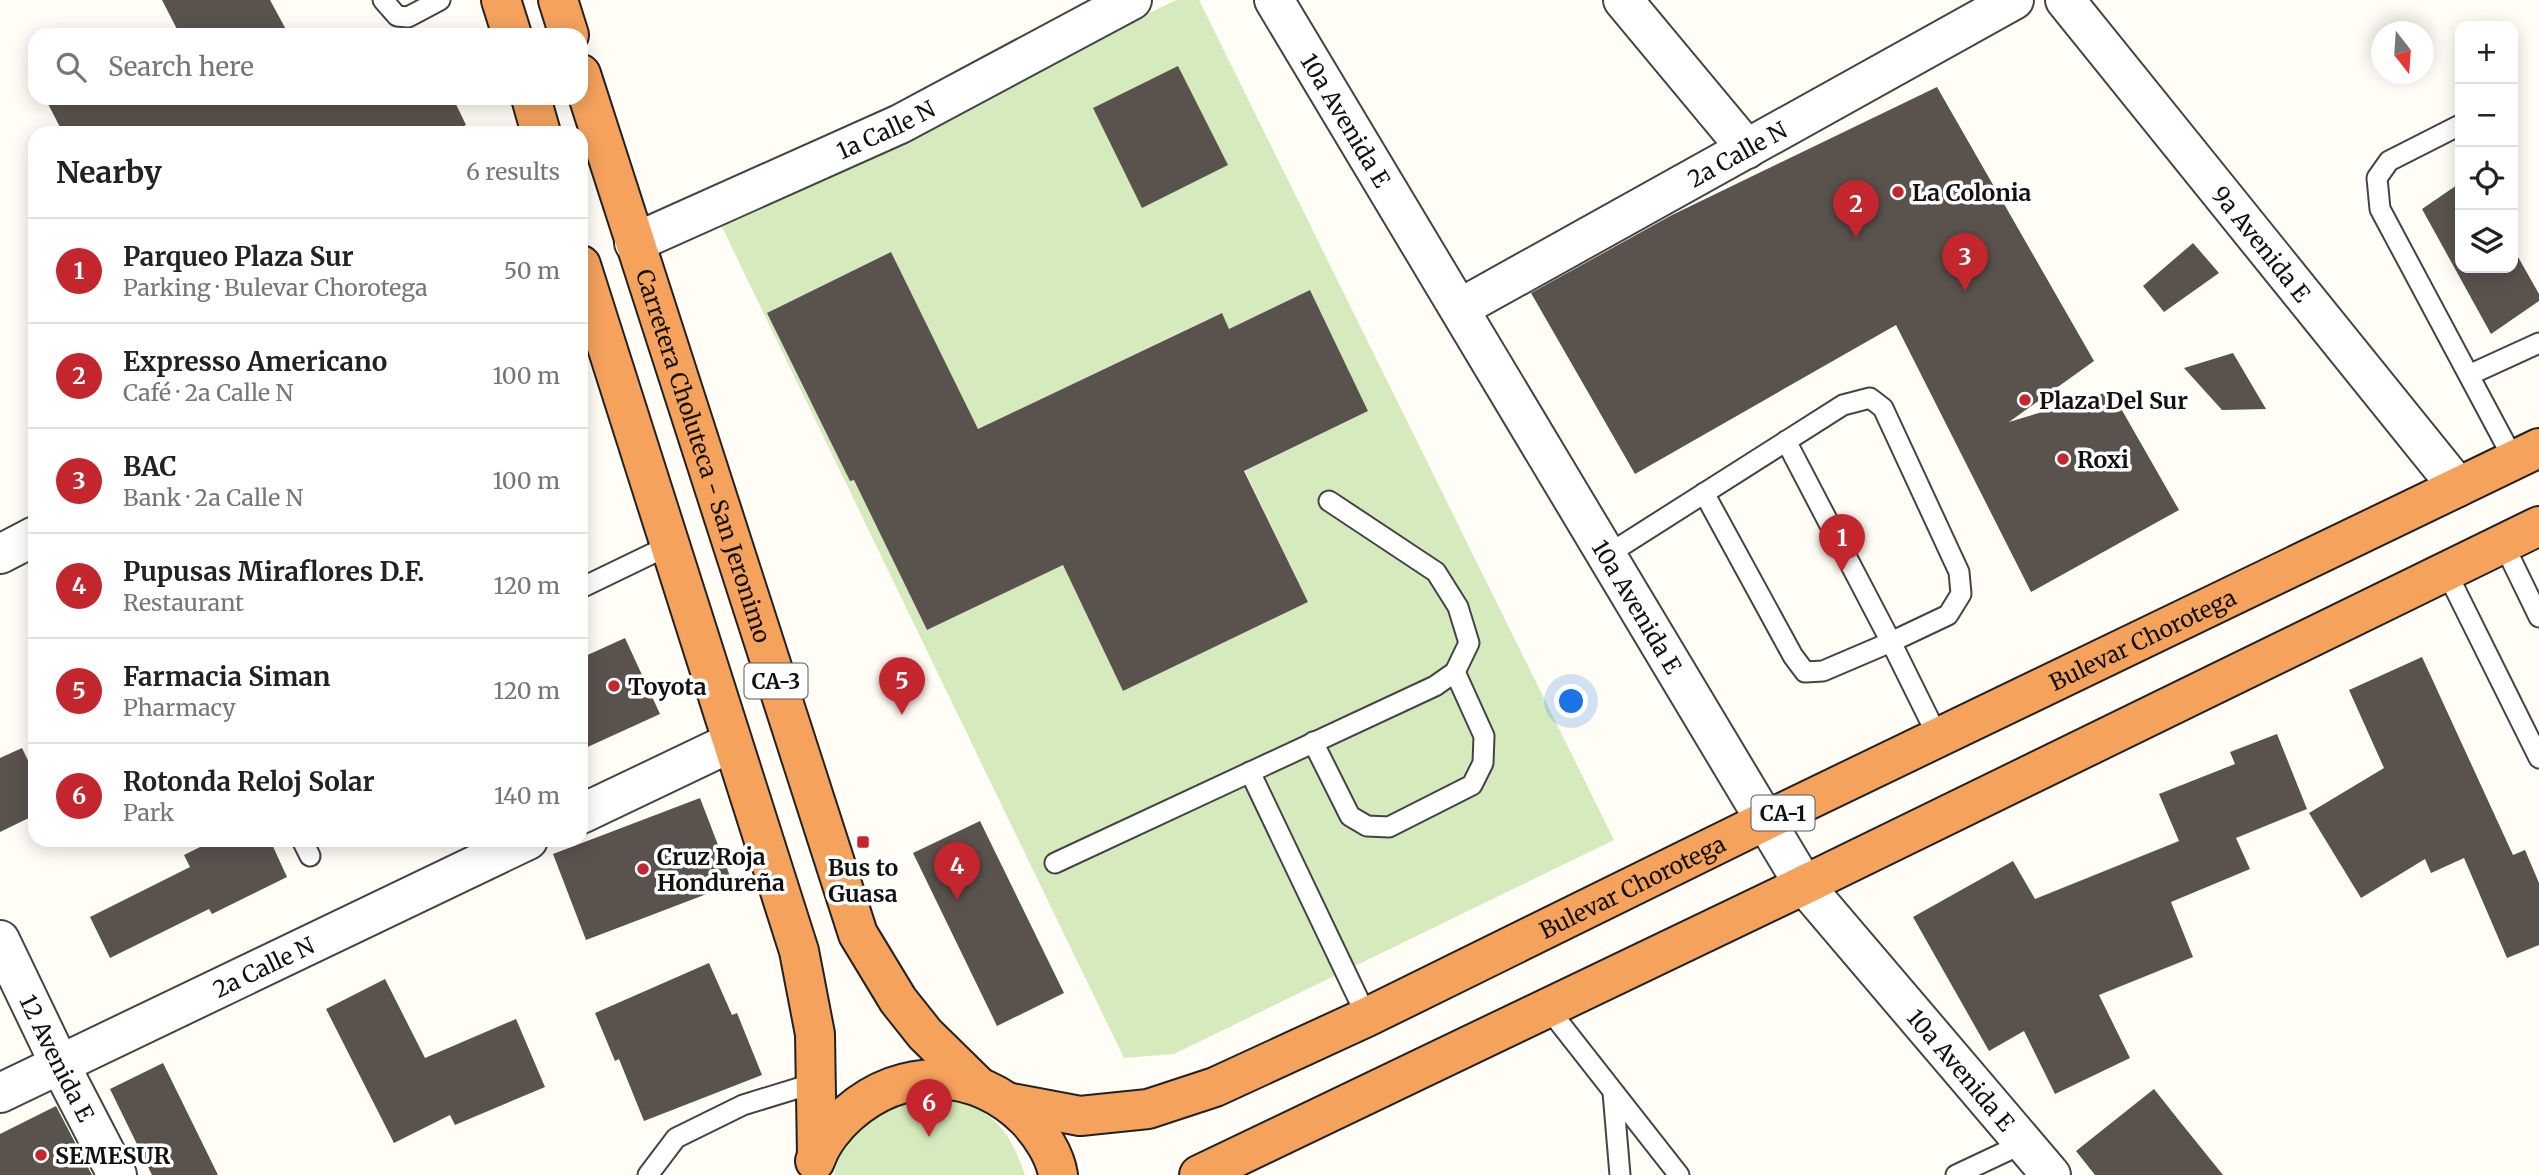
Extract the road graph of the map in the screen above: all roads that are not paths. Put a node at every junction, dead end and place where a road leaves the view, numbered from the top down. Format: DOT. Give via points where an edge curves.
graph roads {
  1 [pos="383,0"];
  2 [pos="440,0"];
  3 [pos="501,0"];
  4 [pos="558,0"];
  5 [pos="1132,0"];
  6 [pos="1274,0"];
  7 [pos="1623,0"];
  8 [pos="2014,0"];
  9 [pos="2065,0"];
  10 [pos="510,28"];
  11 [pos="567,28"];
  12 [pos="588,96"];
  13 [pos="533,105"];
  14 [pos="539,126"];
  15 [pos="2455,128"];
  16 [pos="1747,149"];
  17 [pos="634,243"];
  18 [pos="588,287"];
  19 [pos="1460,308"];
  20 [pos="2539,343"];
  21 [pos="2469,375"];
  22 [pos="1786,441"];
  23 [pos="2527,454"];
  24 [pos="2458,487"];
  25 [pos="1704,493"];
  26 [pos="1329,501"];
  27 [pos="2539,526"];
  28 [pos="28,540"];
  29 [pos="2503,543"];
  30 [pos="670,545"];
  31 [pos="0,554"];
  32 [pos="1607,555"];
  33 [pos="2447,573"];
  34 [pos="588,585"];
  35 [pos="2539,617"];
  36 [pos="1891,642"];
  37 [pos="1455,672"];
  38 [pos="1938,737"];
  39 [pos="732,742"];
  40 [pos="1313,742"];
  41 [pos="2539,758"];
  42 [pos="1250,772"];
  43 [pos="588,811"];
  44 [pos="1765,821"];
  45 [pos="512,847"];
  46 [pos="1055,863"];
  47 [pos="1804,885"];
  48 [pos="0,940"];
  49 [pos="1547,1007"];
  50 [pos="1367,1017"];
  51 [pos="60,1065"];
  52 [pos="818,1082"];
  53 [pos="977,1085"];
  54 [pos="1614,1092"];
  55 [pos="0,1093"];
  56 [pos="1011,1103"];
  57 [pos="2024,1143"];
  58 [pos="814,1166"];
  59 [pos="117,1175"];
  60 [pos="648,1175"];
  61 [pos="1058,1175"];
  62 [pos="1199,1175"];
  63 [pos="1620,1175"];
  64 [pos="1679,1175"];
  65 [pos="1956,1175"];
  66 [pos="2051,1175"];
  1 -- 2 [label="lane" via="397,16 408,17"];
  3 -- 10 [label="highway"];
  4 -- 11 [label="highway"];
  5 -- 17 [label="street, 1a Calle N" via="900,124"];
  6 -- 19 [label="street, 10a Avenida E"];
  7 -- 16 [label="street"];
  8 -- 16 [label="street, 2a Calle N"];
  9 -- 24 [label="street, 9a Avenida E"];
  12 -- 17 [label="highway, Carretera Choluteca - San Jeronimo / CA-3"];
  13 -- 14 [label="highway"];
  15 -- 21 [label="lane" via="2389,161 2377,178 2380,209"];
  16 -- 19 [label="street, 2a Calle N"];
  17 -- 53 [label="highway, Carretera Choluteca - San Jeronimo / CA-3" via="858,934 898,1000"];
  18 -- 30 [label="highway, CA-3"];
  19 -- 32 [label="street, 10a Avenida E"];
  20 -- 21 [label="lane"];
  21 -- 23 [label="lane"];
  22 -- 25 [label="lane"];
  22 -- 36 [label="lane"];
  22 -- 36 [label="lane" via="1843,405 1870,398 1883,408 1959,572 1961,594 1948,615"];
  23 -- 24 [label="highway, Bulevar Chorotega / CA-1"];
  24 -- 38 [label="highway, Bulevar Chorotega / CA-1"];
  25 -- 32 [label="lane"];
  25 -- 36 [label="lane" via="1805,672 1823,671"];
  26 -- 37 [label="lane" via="1436,572 1458,607 1469,643"];
  27 -- 29 [label="highway"];
  28 -- 31 [label="street"];
  29 -- 33 [label="highway"];
  29 -- 35 [label="lane"];
  30 -- 34 [label="lane"];
  30 -- 39 [label="highway, CA-3"];
  32 -- 44 [label="street, 10a Avenida E"];
  33 -- 41 [label="lane"];
  33 -- 47 [label="highway"];
  36 -- 38 [label="lane"];
  37 -- 40 [label="lane"];
  37 -- 40 [label="lane" via="1484,736 1483,763 1472,785 1390,827 1367,826 1350,816"];
  38 -- 44 [label="highway, Bulevar Chorotega / CA-1"];
  39 -- 43 [label="street"];
  39 -- 52 [label="highway, CA-3" via="799,951 815,1034"];
  40 -- 42 [label="lane"];
  42 -- 46 [label="lane"];
  42 -- 50 [label="lane"];
  44 -- 47 [label="street, 10a Avenida E"];
  44 -- 50 [label="highway, Bulevar Chorotega / CA-1"];
  45 -- 51 [label="street, 2a Calle N"];
  47 -- 49 [label="highway"];
  47 -- 57 [label="street, 10a Avenida E"];
  48 -- 51 [label="street, 12 Avenida E"];
  49 -- 54 [label="lane"];
  49 -- 62 [label="highway"];
  50 -- 56 [label="highway, Bulevar Chorotega / CA-1" via="1215,1087 1148,1108 1080,1116"];
  51 -- 55 [label="street, 2a Calle N"];
  51 -- 59 [label="street, 12 Avenida E"];
  52 -- 58 [label="highway, CA-3"];
  52 -- 60 [label="lane" via="743,1105 676,1138"];
  53 -- 56 [label="highway, CA-1"];
  53 -- 58 [label="highway, CA-1" via="939,1078 901,1083 866,1098 837,1124"];
  54 -- 63 [label="lane"];
  54 -- 64 [label="lane"];
  56 -- 61 [label="highway, CA-1" via="1040,1132"];
  57 -- 65 [label="lane"];
  57 -- 66 [label="street, 10a Avenida E"];
}
